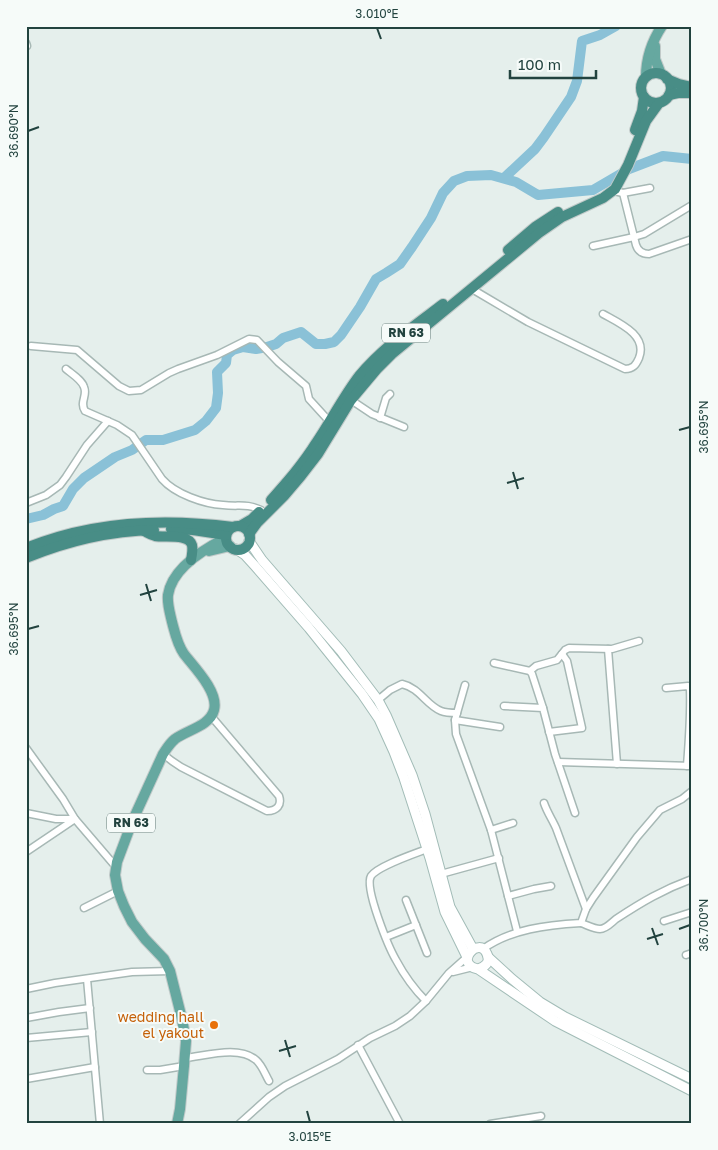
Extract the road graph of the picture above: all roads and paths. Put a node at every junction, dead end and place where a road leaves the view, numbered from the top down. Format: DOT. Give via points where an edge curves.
graph roads {
  1 [pos="662,26"];
  2 [pos="656,36"];
  3 [pos="664,76"];
  4 [pos="646,77"];
  5 [pos="692,87"];
  6 [pos="692,93"];
  7 [pos="669,95"];
  8 [pos="644,97"];
  9 [pos="658,102"];
  10 [pos="625,164"];
  11 [pos="617,188"];
  12 [pos="650,188"];
  13 [pos="692,205"];
  14 [pos="634,238"];
  15 [pos="692,239"];
  16 [pos="593,246"];
  17 [pos="472,289"];
  18 [pos="603,314"];
  19 [pos="31,346"];
  20 [pos="66,369"];
  21 [pos="390,394"];
  22 [pos="351,400"];
  23 [pos="380,418"];
  24 [pos="108,421"];
  25 [pos="329,421"];
  26 [pos="404,427"];
  27 [pos="26,503"];
  28 [pos="262,510"];
  29 [pos="144,530"];
  30 [pos="232,537"];
  31 [pos="249,537"];
  32 [pos="26,548"];
  33 [pos="26,558"];
  34 [pos="194,558"];
  35 [pos="639,641"];
  36 [pos="608,649"];
  37 [pos="562,654"];
  38 [pos="494,663"];
  39 [pos="530,671"];
  40 [pos="465,684"];
  41 [pos="666,688"];
  42 [pos="373,699"];
  43 [pos="504,706"];
  44 [pos="543,708"];
  45 [pos="211,716"];
  46 [pos="456,717"];
  47 [pos="500,727"];
  48 [pos="549,732"];
  49 [pos="26,748"];
  50 [pos="163,754"];
  51 [pos="558,762"];
  52 [pos="617,764"];
  53 [pos="689,766"];
  54 [pos="692,791"];
  55 [pos="544,804"];
  56 [pos="26,813"];
  57 [pos="575,813"];
  58 [pos="75,819"];
  59 [pos="514,823"];
  60 [pos="491,830"];
  61 [pos="427,849"];
  62 [pos="26,852"];
  63 [pos="498,858"];
  64 [pos="116,867"];
  65 [pos="441,874"];
  66 [pos="692,879"];
  67 [pos="551,886"];
  68 [pos="118,892"];
  69 [pos="508,896"];
  70 [pos="406,900"];
  71 [pos="84,908"];
  72 [pos="586,910"];
  73 [pos="692,912"];
  74 [pos="664,921"];
  75 [pos="581,923"];
  76 [pos="416,925"];
  77 [pos="517,931"];
  78 [pos="386,937"];
  79 [pos="485,953"];
  80 [pos="427,954"];
  81 [pos="469,954"];
  82 [pos="476,968"];
  83 [pos="170,971"];
  84 [pos="449,973"];
  85 [pos="87,979"];
  86 [pos="26,989"];
  87 [pos="426,1001"];
  88 [pos="90,1008"];
  89 [pos="26,1018"];
  90 [pos="92,1032"];
  91 [pos="26,1038"];
  92 [pos="358,1045"];
  93 [pos="185,1062"];
  94 [pos="95,1067"];
  95 [pos="147,1070"];
  96 [pos="26,1079"];
  97 [pos="692,1079"];
  98 [pos="269,1080"];
  99 [pos="692,1091"];
  100 [pos="541,1116"];
  101 [pos="100,1124"];
  102 [pos="177,1124"];
  103 [pos="239,1124"];
  104 [pos="400,1124"];
  105 [pos="490,1124"];
  1 -- 2 [label="main road"];
  2 -- 3 [label="main road" via="655,59"];
  2 -- 4 [label="main road" via="647,62"];
  3 -- 4 [label="highway" via="653,74"];
  3 -- 5 [label="highway"];
  3 -- 7 [label="highway" via="670,86"];
  4 -- 8 [label="highway" via="642,87"];
  6 -- 7 [label="highway"];
  7 -- 9 [label="highway"];
  8 -- 9 [label="highway"];
  8 -- 10 [label="highway, RN 63"];
  9 -- 10 [label="highway, RN 63"];
  10 -- 11 [label="highway, RN 63"];
  11 -- 12 [label="street"];
  11 -- 14 [label="street"];
  11 -- 17 [label="highway, RN 63" via="555,222"];
  11 -- 25 [label="highway, RN 63" via="603,190 535,227 374,360"];
  13 -- 14 [label="street"];
  14 -- 15 [label="street" via="637,248 645,254"];
  14 -- 16 [label="street"];
  17 -- 18 [label="street" via="528,322 625,369 632,368 641,352 639,342 625,326"];
  17 -- 22 [label="highway, RN 63" via="392,354"];
  19 -- 25 [label="street" via="77,350 122,389 133,392 178,369 255,339 306,386 309,399"];
  20 -- 24 [label="street" via="84,386 84,410"];
  21 -- 23 [label="street"];
  22 -- 23 [label="street"];
  22 -- 31 [label="highway" via="318,454 290,490 257,523"];
  23 -- 26 [label="street"];
  24 -- 27 [label="street" via="60,485"];
  24 -- 28 [label="street" via="132,435 172,488 215,504 247,505"];
  25 -- 28 [label="highway, RN 63" via="295,472"];
  28 -- 30 [label="highway, RN 63"];
  29 -- 30 [label="highway" via="185,530"];
  29 -- 33 [label="highway" via="80,540"];
  29 -- 34 [label="highway" via="154,536 188,540"];
  30 -- 31 [label="highway" via="245,529"];
  30 -- 31 [label="highway" via="244,548"];
  30 -- 32 [label="highway" via="182,523 138,523 73,533"];
  30 -- 34 [label="main road, RN 63"];
  30 -- 42 [label="main road"];
  31 -- 42 [label="main road" via="258,555 341,651"];
  34 -- 45 [label="main road, RN 63" via="173,581 168,594 168,609 179,645 214,700"];
  35 -- 36 [label="street"];
  36 -- 37 [label="street" via="569,648"];
  36 -- 52 [label="street"];
  37 -- 39 [label="street"];
  37 -- 48 [label="street" via="567,661 582,728"];
  38 -- 39 [label="street"];
  39 -- 44 [label="street"];
  40 -- 46 [label="street"];
  41 -- 53 [label="street" via="690,688"];
  42 -- 46 [label="street" via="402,684 413,688 436,709"];
  42 -- 61 [label="main road"];
  42 -- 65 [label="main road" via="394,731 412,775"];
  43 -- 44 [label="street"];
  44 -- 48 [label="street"];
  45 -- 50 [label="main road, RN 63" via="177,738"];
  45 -- 50 [label="street" via="279,796 278,808 267,811 181,767"];
  46 -- 47 [label="street"];
  46 -- 60 [label="street" via="456,734"];
  48 -- 51 [label="street"];
  49 -- 58 [label="street"];
  50 -- 64 [label="main road, RN 63" via="132,822"];
  51 -- 52 [label="street"];
  51 -- 57 [label="street"];
  52 -- 53 [label="street"];
  54 -- 72 [label="street" via="660,810"];
  55 -- 72 [label="street"];
  56 -- 58 [label="street"];
  58 -- 62 [label="street"];
  58 -- 64 [label="street"];
  59 -- 60 [label="street"];
  60 -- 63 [label="street"];
  61 -- 78 [label="street" via="379,869 370,877 370,890"];
  61 -- 81 [label="main road" via="445,912"];
  63 -- 65 [label="street"];
  63 -- 69 [label="street"];
  64 -- 68 [label="main road, RN 63"];
  65 -- 81 [label="main road"];
  66 -- 75 [label="street" via="655,894 606,927 599,929"];
  67 -- 69 [label="street"];
  68 -- 71 [label="street"];
  68 -- 83 [label="main road, RN 63" via="132,922"];
  69 -- 77 [label="street"];
  70 -- 76 [label="street"];
  72 -- 75 [label="street"];
  73 -- 74 [label="street"];
  75 -- 77 [label="street"];
  76 -- 78 [label="street"];
  76 -- 80 [label="street"];
  77 -- 79 [label="street" via="494,940"];
  78 -- 87 [label="street" via="396,960"];
  79 -- 81 [label="main road" via="477,948"];
  79 -- 82 [label="main road" via="488,962"];
  79 -- 97 [label="main road" via="540,1002"];
  81 -- 82 [label="main road" via="468,962"];
  81 -- 84 [label="street"];
  82 -- 84 [label="street"];
  82 -- 99 [label="main road" via="555,1021"];
  83 -- 85 [label="street" via="132,972"];
  83 -- 93 [label="main road, RN 63" via="186,1041"];
  84 -- 87 [label="street"];
  85 -- 86 [label="street"];
  85 -- 88 [label="street"];
  87 -- 92 [label="street" via="395,1026"];
  88 -- 89 [label="street"];
  88 -- 90 [label="street"];
  90 -- 91 [label="street"];
  90 -- 94 [label="street"];
  92 -- 103 [label="street" via="285,1086"];
  92 -- 104 [label="street"];
  93 -- 95 [label="street" via="160,1070"];
  93 -- 98 [label="street" via="231,1052 243,1054 257,1061"];
  93 -- 102 [label="main road, RN 63"];
  94 -- 96 [label="street"];
  94 -- 101 [label="street"];
  100 -- 105 [label="street"];
}
